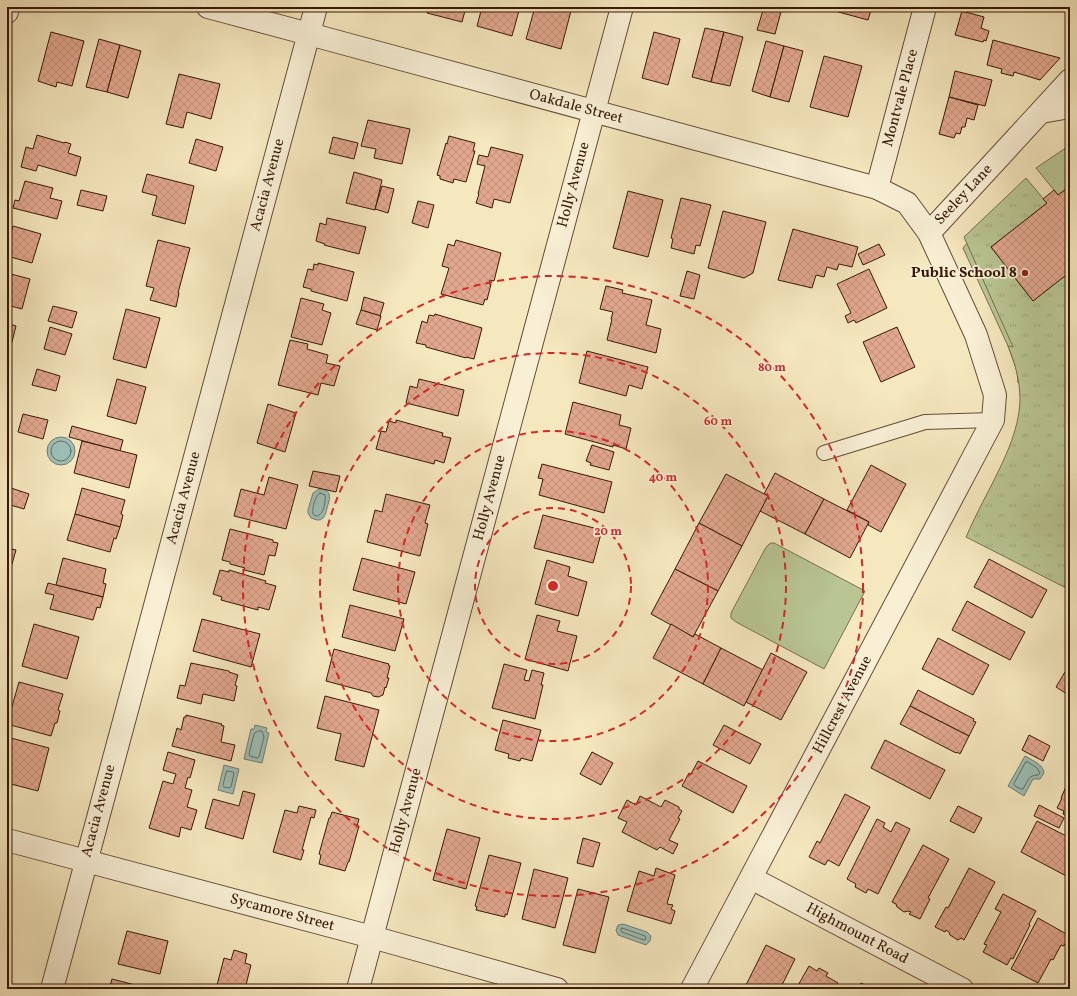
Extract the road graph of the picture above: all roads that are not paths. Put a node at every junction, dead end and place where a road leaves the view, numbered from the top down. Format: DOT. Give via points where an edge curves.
graph roads {
  1 [pos="8,7"];
  2 [pos="208,7"];
  3 [pos="316,7"];
  4 [pos="622,7"];
  5 [pos="925,7"];
  6 [pos="7,12"];
  7 [pos="309,34"];
  8 [pos="1070,80"];
  9 [pos="1070,107"];
  10 [pos="594,112"];
  11 [pos="1041,112"];
  12 [pos="877,188"];
  13 [pos="928,233"];
  14 [pos="992,420"];
  15 [pos="824,453"];
  16 [pos="7,840"];
  17 [pos="86,860"];
  18 [pos="751,878"];
  19 [pos="372,937"];
  20 [pos="52,989"];
  21 [pos="358,989"];
  22 [pos="557,989"];
  23 [pos="692,989"];
  24 [pos="962,989"];
  1 -- 6 [label="street"];
  2 -- 7 [label="street, Oakdale Street"];
  3 -- 7 [label="street, Acacia Avenue"];
  4 -- 10 [label="street, Holly Avenue"];
  5 -- 12 [label="street, Montvale Place"];
  7 -- 10 [label="street, Oakdale Street"];
  7 -- 17 [label="street, Acacia Avenue"];
  8 -- 11 [label="street, Seeley Lane"];
  9 -- 11 [label="street"];
  10 -- 12 [label="street, Oakdale Street"];
  10 -- 19 [label="street, Holly Avenue"];
  11 -- 13 [label="street, Seeley Lane"];
  12 -- 13 [label="street, Oakdale Street" via="907,204"];
  13 -- 14 [label="street, Seeley Lane" via="976,335 995,395"];
  14 -- 15 [label="lane" via="925,422"];
  14 -- 18 [label="street, Hillcrest Avenue"];
  16 -- 17 [label="street, Sycamore Street"];
  17 -- 19 [label="street, Sycamore Street"];
  17 -- 20 [label="street, Acacia Avenue"];
  18 -- 23 [label="street, Hillcrest Avenue"];
  18 -- 24 [label="street, Highmount Road"];
  19 -- 21 [label="street, Holly Avenue"];
  19 -- 22 [label="street, Sycamore Street"];
}
